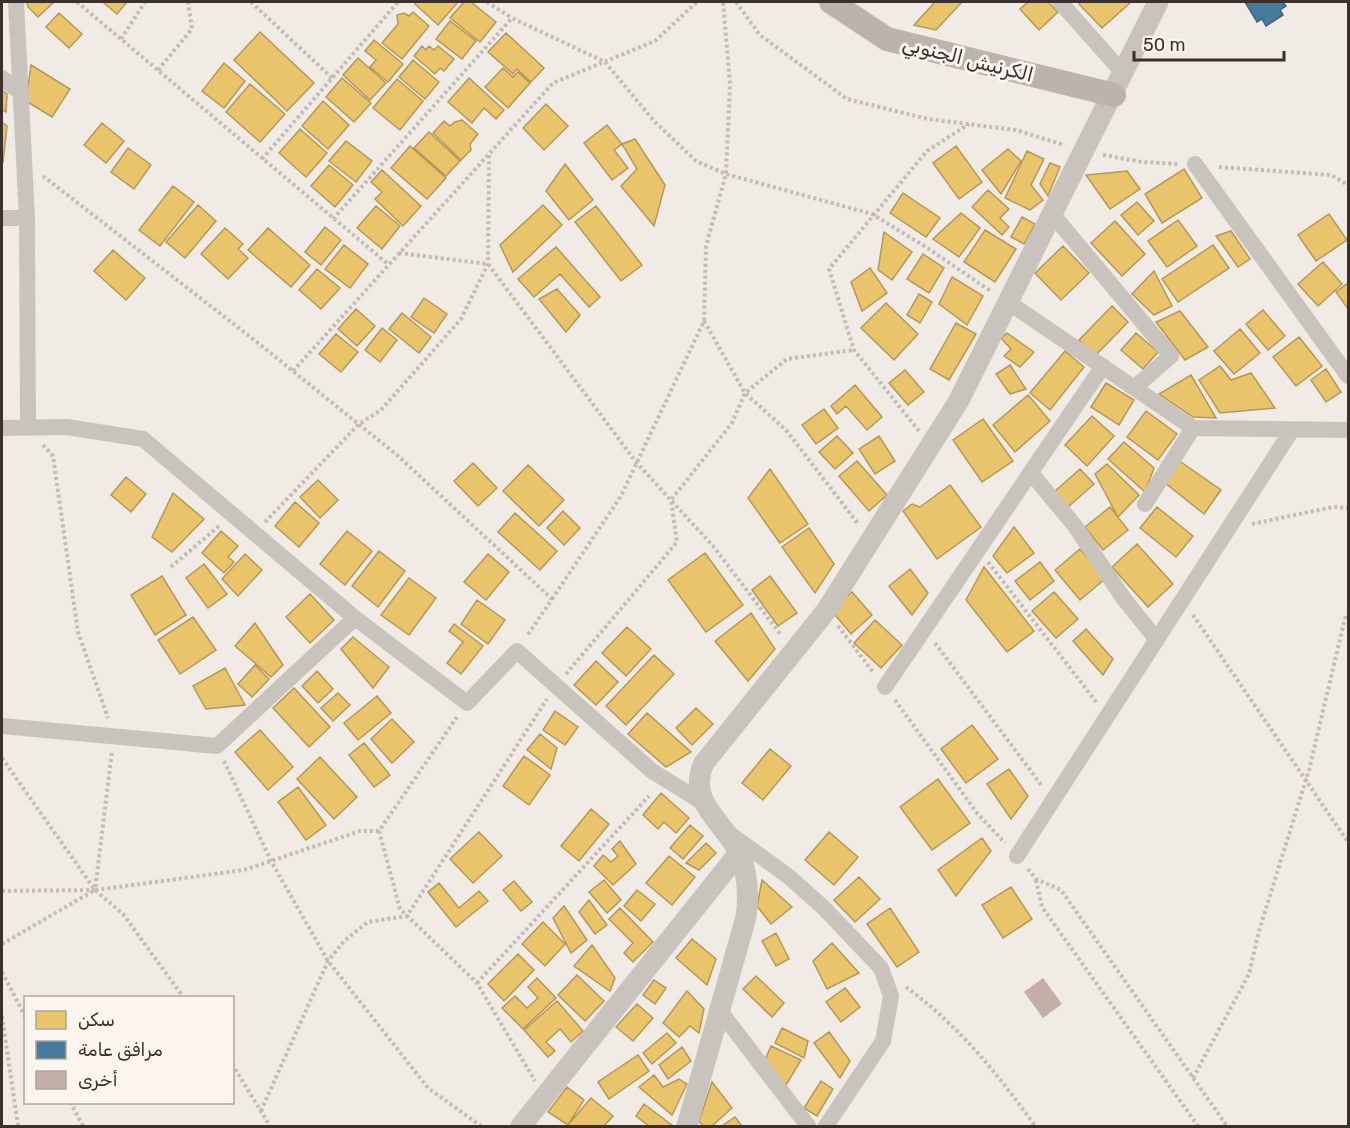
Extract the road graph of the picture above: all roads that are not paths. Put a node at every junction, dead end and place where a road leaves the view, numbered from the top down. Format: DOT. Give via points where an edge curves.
graph roads {
  1 [pos="16,2"];
  2 [pos="831,2"];
  3 [pos="1060,2"];
  4 [pos="1158,2"];
  5 [pos="2,78"];
  6 [pos="1119,84"];
  7 [pos="21,93"];
  8 [pos="1195,164"];
  9 [pos="1053,215"];
  10 [pos="2,218"];
  11 [pos="27,218"];
  12 [pos="1008,302"];
  13 [pos="1102,366"];
  14 [pos="1348,376"];
  15 [pos="1134,388"];
  16 [pos="28,427"];
  17 [pos="2,428"];
  18 [pos="1193,428"];
  19 [pos="1292,430"];
  20 [pos="1348,430"];
  21 [pos="1030,473"];
  22 [pos="1144,504"];
  23 [pos="355,618"];
  24 [pos="1157,640"];
  25 [pos="885,687"];
  26 [pos="2,726"];
  27 [pos="702,802"];
  28 [pos="725,831"];
  29 [pos="739,853"];
  30 [pos="1017,856"];
  31 [pos="720,1011"];
  32 [pos="521,1126"];
  33 [pos="687,1126"];
  34 [pos="808,1126"];
  35 [pos="826,1126"];
  1 -- 7 [label="street"];
  2 -- 6 [label="main road, الكرنيش الجنوبي" via="887,39"];
  3 -- 6 [label="street"];
  4 -- 6 [label="street"];
  5 -- 7 [label="street"];
  6 -- 9 [label="street"];
  7 -- 11 [label="street"];
  8 -- 14 [label="street"];
  9 -- 12 [label="street"];
  9 -- 15 [label="street" via="1171,356"];
  10 -- 11 [label="street"];
  11 -- 16 [label="street"];
  12 -- 13 [label="street"];
  12 -- 27 [label="street" via="958,402 826,611 704,764 698,783"];
  13 -- 15 [label="street"];
  13 -- 21 [label="street"];
  15 -- 18 [label="street"];
  16 -- 17 [label="street"];
  16 -- 23 [label="street" via="67,427 142,439"];
  18 -- 19 [label="street"];
  18 -- 22 [label="street"];
  19 -- 20 [label="street"];
  19 -- 24 [label="street"];
  21 -- 24 [label="street" via="1075,526"];
  21 -- 25 [label="street"];
  23 -- 26 [label="street" via="217,746"];
  23 -- 27 [label="street" via="467,703 517,651 652,771"];
  24 -- 30 [label="street"];
  27 -- 28 [label="street"];
  28 -- 29 [label="street"];
  28 -- 35 [label="street" via="806,892 880,968 891,996 883,1041"];
  29 -- 31 [label="street" via="748,901"];
  29 -- 32 [label="street"];
  31 -- 33 [label="street"];
  31 -- 34 [label="street"];
}
